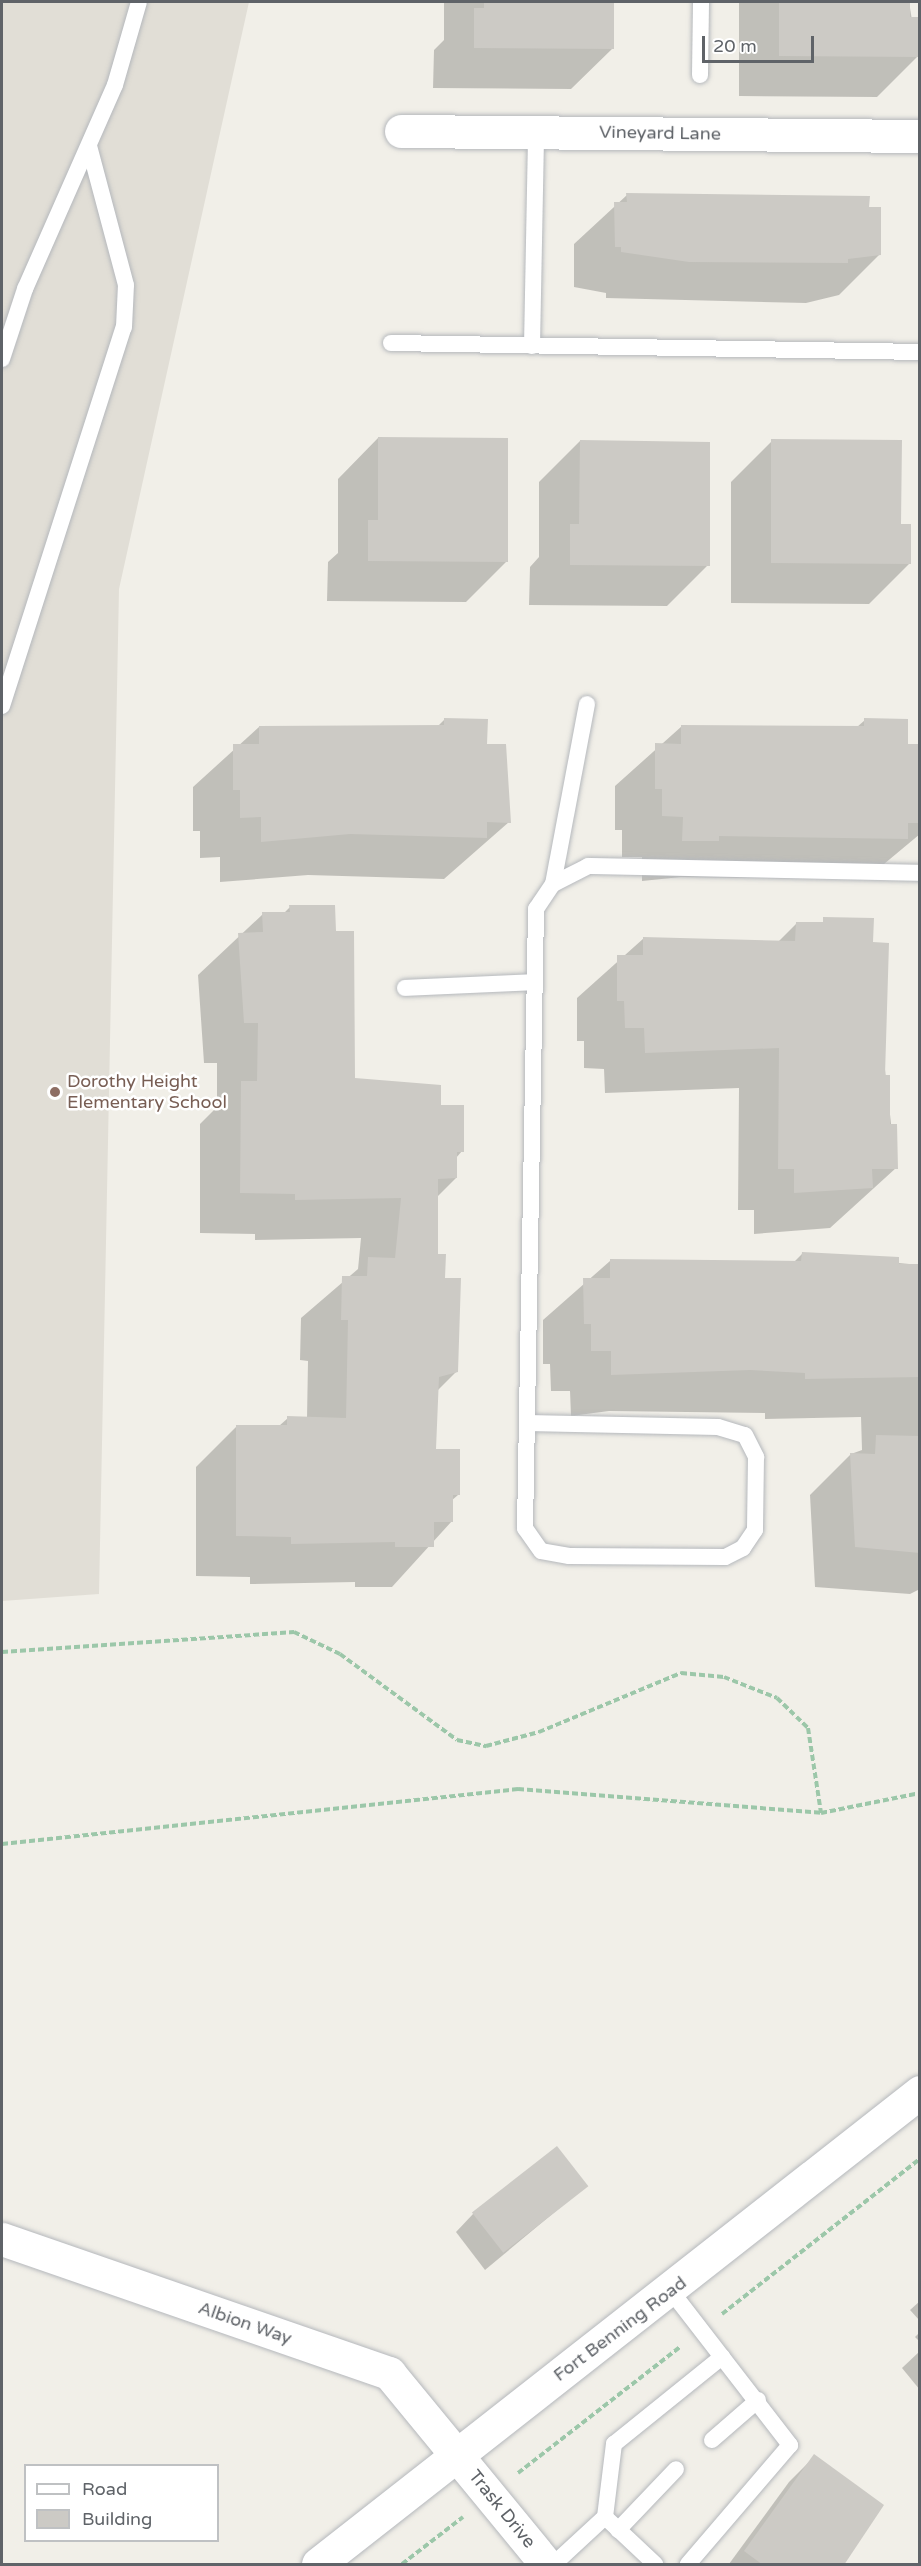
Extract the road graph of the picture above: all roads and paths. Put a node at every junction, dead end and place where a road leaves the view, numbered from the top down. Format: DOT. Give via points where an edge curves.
graph roads {
  1 [pos="139,2"];
  2 [pos="701,2"];
  3 [pos="700,75"];
  4 [pos="401,131"];
  5 [pos="536,132"];
  6 [pos="920,136"];
  7 [pos="89,146"];
  8 [pos="391,343"];
  9 [pos="532,346"];
  10 [pos="920,352"];
  11 [pos="2,359"];
  12 [pos="587,704"];
  13 [pos="2,706"];
  14 [pos="920,873"];
  15 [pos="553,884"];
  16 [pos="535,982"];
  17 [pos="405,988"];
  18 [pos="527,1423"];
  19 [pos="2,1652"];
  20 [pos="920,1793"];
  21 [pos="821,1813"];
  22 [pos="2,1844"];
  23 [pos="920,2091"];
  24 [pos="920,2159"];
  25 [pos="2,2239"];
  26 [pos="671,2291"];
  27 [pos="701,2330"];
  28 [pos="722,2357"];
  29 [pos="758,2400"];
  30 [pos="712,2440"];
  31 [pos="457,2453"];
  32 [pos="676,2469"];
  33 [pos="490,2495"];
  34 [pos="605,2517"];
  35 [pos="618,2530"];
  36 [pos="318,2565"];
  37 [pos="402,2565"];
  38 [pos="546,2565"];
  39 [pos="554,2565"];
  40 [pos="655,2565"];
  41 [pos="688,2565"];
  1 -- 7 [label="lane" via="115,85"];
  2 -- 3 [label="lane"];
  4 -- 5 [label="street, Vineyard Lane"];
  5 -- 6 [label="street, Vineyard Lane"];
  5 -- 9 [label="lane"];
  7 -- 11 [label="lane" via="26,289"];
  7 -- 13 [label="lane" via="126,285 124,327"];
  8 -- 9 [label="lane"];
  9 -- 10 [label="lane"];
  12 -- 15 [label="lane"];
  14 -- 15 [label="lane" via="588,866"];
  15 -- 16 [label="lane" via="536,909"];
  16 -- 17 [label="lane"];
  16 -- 18 [label="lane"];
  18 -- 18 [label="lane" via="718,1427 745,1435 756,1457 755,1530 743,1548 725,1557 541,1551 525,1528"];
  19 -- 21 [label="path" via="294,1632 340,1654 457,1740 486,1746 539,1732 681,1673 724,1677 777,1698 808,1728"];
  20 -- 21 [label="path"];
  21 -- 22 [label="path" via="518,1789"];
  23 -- 26 [label="street, Fort Benning Road"];
  24 -- 27 [label="path"];
  25 -- 31 [label="street, Albion Way" via="389,2373"];
  26 -- 27 [label="lane"];
  26 -- 31 [label="street, Fort Benning Road"];
  27 -- 28 [label="lane"];
  27 -- 33 [label="path"];
  28 -- 29 [label="lane"];
  28 -- 34 [label="lane" via="614,2444"];
  29 -- 30 [label="lane"];
  29 -- 41 [label="lane" via="790,2445"];
  31 -- 33 [label="street, Trask Drive"];
  31 -- 36 [label="street, Fort Benning Road"];
  32 -- 35 [label="lane"];
  33 -- 37 [label="path"];
  33 -- 38 [label="street, Trask Drive"];
  34 -- 35 [label="lane"];
  34 -- 39 [label="lane"];
  35 -- 40 [label="lane"];
}
